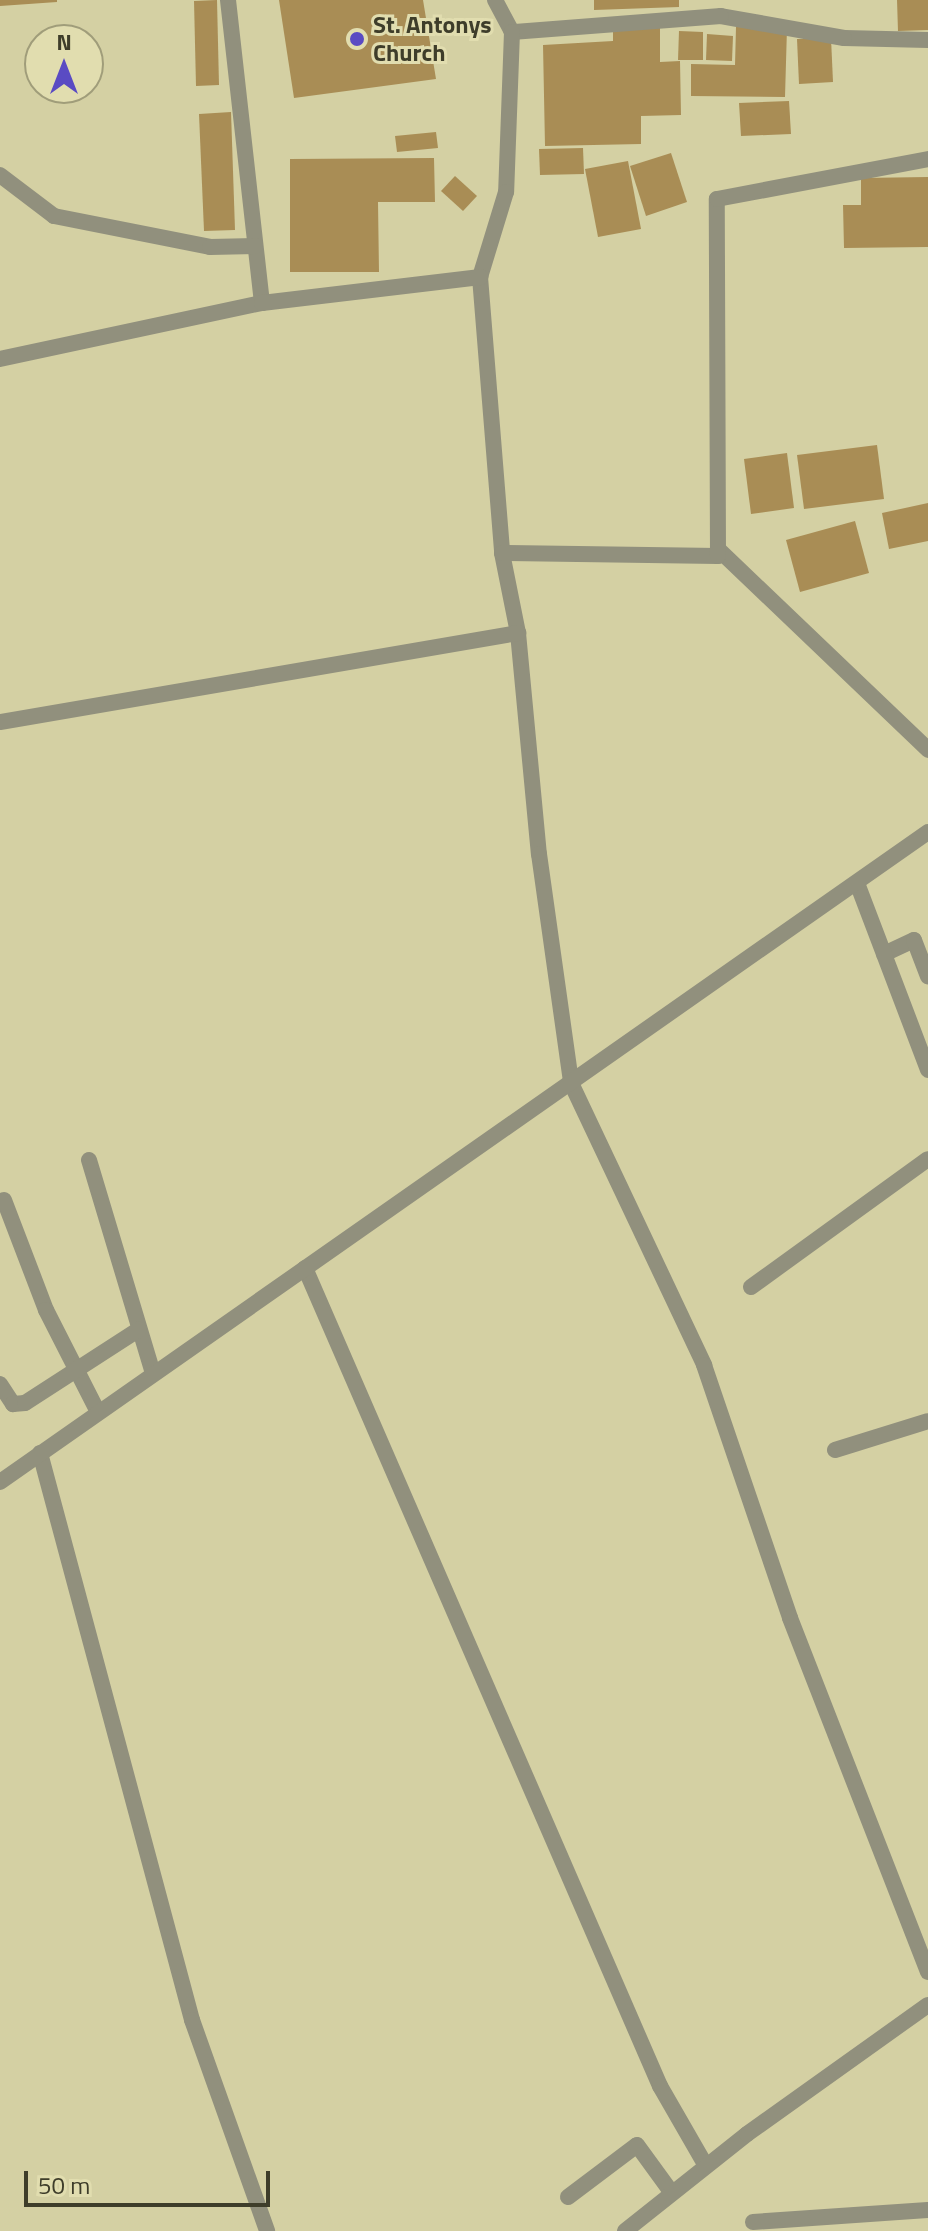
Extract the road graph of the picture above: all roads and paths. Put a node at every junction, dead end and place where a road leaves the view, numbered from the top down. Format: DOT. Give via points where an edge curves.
graph roads {
  1 [pos="228,0"];
  2 [pos="495,0"];
  3 [pos="720,8"];
  4 [pos="512,32"];
  5 [pos="928,40"];
  6 [pos="928,159"];
  7 [pos="0,175"];
  8 [pos="255,246"];
  9 [pos="480,277"];
  10 [pos="262,303"];
  11 [pos="0,359"];
  12 [pos="718,549"];
  13 [pos="502,553"];
  14 [pos="518,633"];
  15 [pos="0,722"];
  16 [pos="928,750"];
  17 [pos="928,832"];
  18 [pos="857,883"];
  19 [pos="884,954"];
  20 [pos="928,976"];
  21 [pos="928,1070"];
  22 [pos="571,1083"];
  23 [pos="928,1159"];
  24 [pos="89,1160"];
  25 [pos="4,1200"];
  26 [pos="305,1268"];
  27 [pos="751,1287"];
  28 [pos="138,1330"];
  29 [pos="76,1370"];
  30 [pos="153,1374"];
  31 [pos="0,1384"];
  32 [pos="98,1412"];
  33 [pos="928,1421"];
  34 [pos="835,1450"];
  35 [pos="40,1453"];
  36 [pos="0,1482"];
  37 [pos="928,1972"];
  38 [pos="928,2005"];
  39 [pos="706,2166"];
  40 [pos="672,2193"];
  41 [pos="568,2197"];
  42 [pos="928,2210"];
  43 [pos="753,2222"];
  44 [pos="267,2231"];
  45 [pos="625,2231"];
  1 -- 8 [label="street"];
  2 -- 4 [label="street"];
  3 -- 4 [label="street"];
  3 -- 5 [label="street" via="844,38"];
  4 -- 9 [label="street" via="506,192"];
  6 -- 12 [label="street" via="717,199"];
  7 -- 8 [label="street" via="54,216 210,247"];
  8 -- 10 [label="street"];
  9 -- 10 [label="street"];
  9 -- 13 [label="street"];
  10 -- 11 [label="street"];
  12 -- 13 [label="street" via="718,556"];
  12 -- 16 [label="street"];
  13 -- 14 [label="street"];
  14 -- 15 [label="street"];
  14 -- 22 [label="street" via="539,854"];
  17 -- 18 [label="street"];
  18 -- 19 [label="street"];
  18 -- 22 [label="street"];
  19 -- 20 [label="street" via="914,940"];
  19 -- 21 [label="street"];
  22 -- 26 [label="street"];
  22 -- 37 [label="street" via="704,1365 790,1618"];
  23 -- 27 [label="street"];
  24 -- 28 [label="street"];
  25 -- 29 [label="street" via="46,1310"];
  26 -- 30 [label="street"];
  26 -- 39 [label="street" via="660,2086"];
  28 -- 29 [label="street"];
  28 -- 30 [label="street"];
  29 -- 31 [label="street" via="25,1403 13,1404"];
  29 -- 32 [label="street"];
  30 -- 32 [label="street"];
  32 -- 35 [label="street"];
  33 -- 34 [label="street"];
  35 -- 36 [label="street"];
  35 -- 44 [label="street" via="192,2020"];
  38 -- 39 [label="street"];
  39 -- 40 [label="street"];
  40 -- 41 [label="street" via="637,2145"];
  40 -- 45 [label="street"];
  42 -- 43 [label="street"];
}
